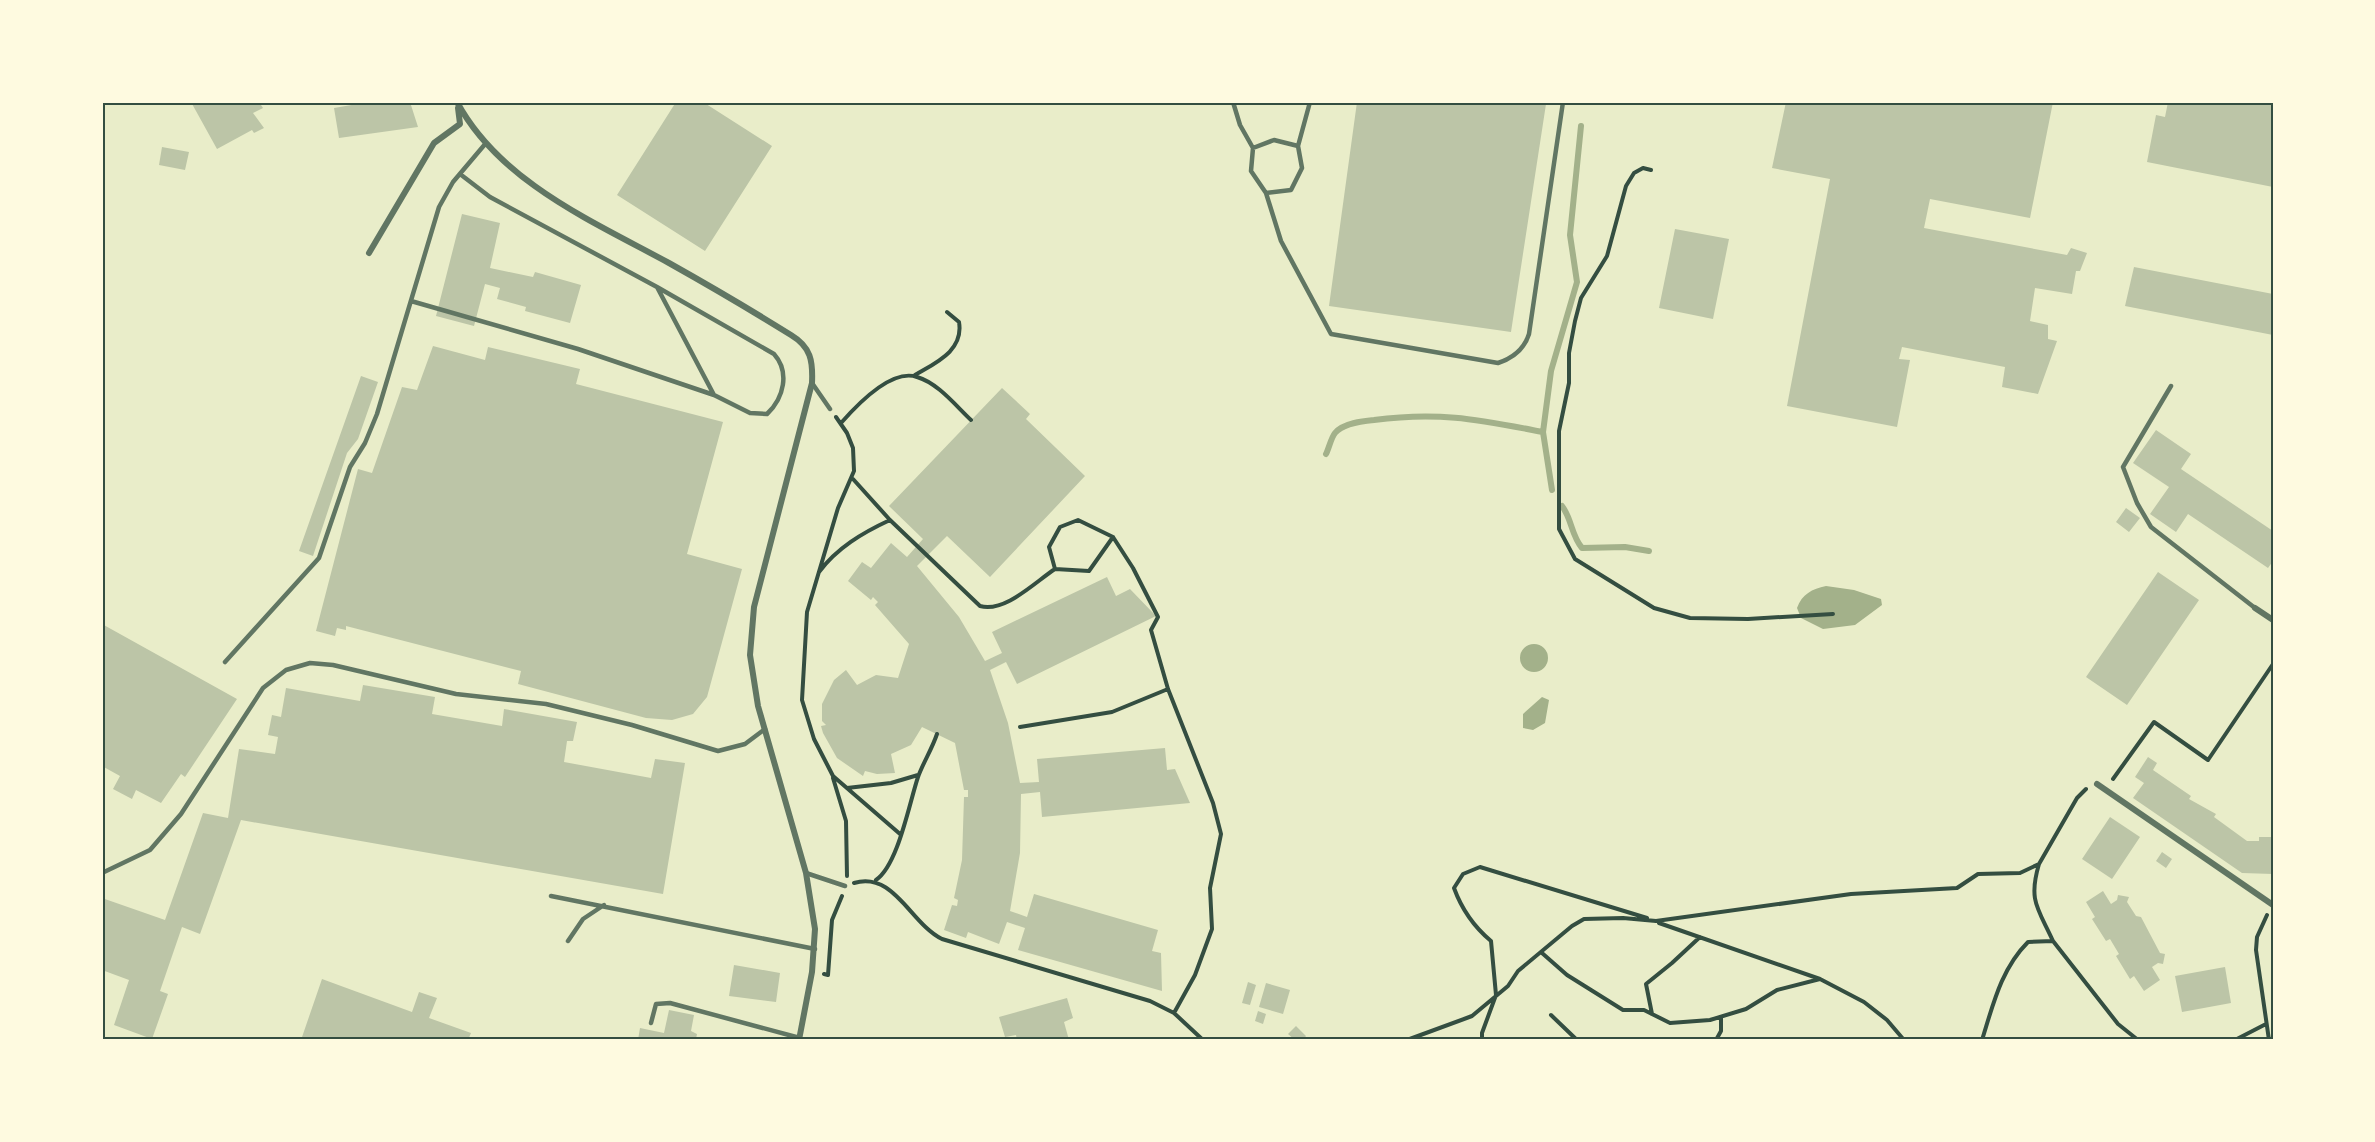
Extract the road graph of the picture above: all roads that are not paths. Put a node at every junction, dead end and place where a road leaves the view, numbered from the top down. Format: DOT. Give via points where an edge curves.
graph roads {
  1 [pos="1233,102"];
  2 [pos="1310,102"];
  3 [pos="1563,102"];
  4 [pos="457,103"];
  5 [pos="486,143"];
  6 [pos="1298,146"];
  7 [pos="1253,148"];
  8 [pos="460,174"];
  9 [pos="1266,192"];
  10 [pos="369,253"];
  11 [pos="657,286"];
  12 [pos="411,301"];
  13 [pos="812,383"];
  14 [pos="2171,386"];
  15 [pos="714,395"];
  16 [pos="830,410"];
  17 [pos="2255,608"];
  18 [pos="2273,620"];
  19 [pos="225,662"];
  20 [pos="765,729"];
  21 [pos="2097,784"];
  22 [pos="102,873"];
  23 [pos="806,873"];
  24 [pos="845,886"];
  25 [pos="551,896"];
  26 [pos="604,906"];
  27 [pos="2273,906"];
  28 [pos="568,941"];
  29 [pos="815,949"];
  30 [pos="651,1023"];
  31 [pos="799,1039"];
  1 -- 7 [label="lane"];
  2 -- 6 [label="lane"];
  3 -- 9 [label="lane" via="1529,334 1518,352 1498,363 1331,334 1281,242"];
  4 -- 5 [label="street"];
  4 -- 10 [label="street" via="460,124 434,143"];
  5 -- 8 [label="lane"];
  5 -- 13 [label="street" via="514,171 553,198 800,340 811,354"];
  6 -- 7 [label="lane" via="1274,140"];
  6 -- 9 [label="lane" via="1302,168 1291,190"];
  7 -- 9 [label="lane" via="1251,171"];
  8 -- 11 [label="lane" via="490,197"];
  8 -- 12 [label="lane" via="439,207"];
  11 -- 15 [label="lane"];
  11 -- 15 [label="lane" via="774,354 782,363 785,376 777,405 767,414 750,413"];
  12 -- 15 [label="lane" via="578,349"];
  12 -- 19 [label="lane" via="377,414 350,467 320,558"];
  13 -- 16 [label="lane"];
  13 -- 20 [label="street" via="754,607 750,655"];
  14 -- 17 [label="lane" via="2123,467 2128,481 2151,527"];
  17 -- 18 [label="street"];
  20 -- 22 [label="lane" via="745,744 718,751 546,704 456,694 310,663 285,670 263,688 181,814 150,850"];
  20 -- 23 [label="street"];
  21 -- 27 [label="street"];
  23 -- 24 [label="lane"];
  23 -- 29 [label="street"];
  25 -- 26 [label="lane"];
  26 -- 28 [label="lane" via="583,919"];
  26 -- 29 [label="lane"];
  29 -- 31 [label="street"];
  30 -- 31 [label="lane" via="656,1004 670,1003"];
}
